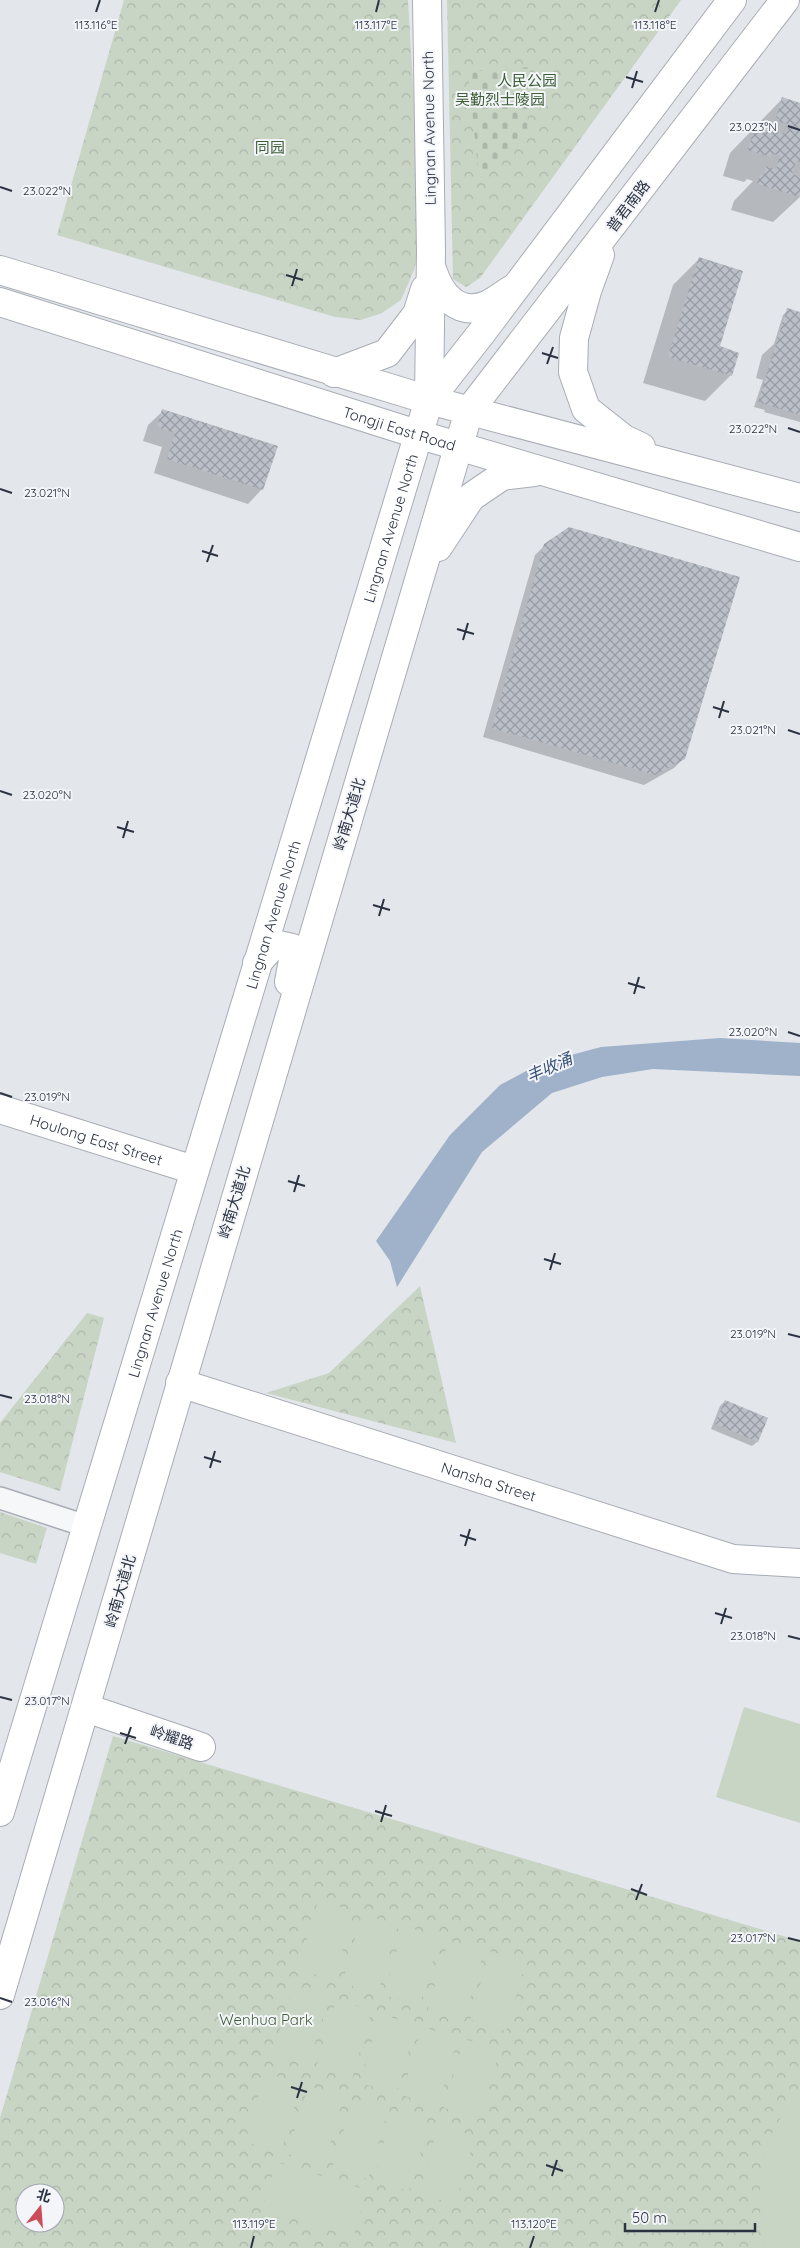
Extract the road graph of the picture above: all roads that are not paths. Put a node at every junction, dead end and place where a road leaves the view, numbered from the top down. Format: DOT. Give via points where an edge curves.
graph roads {
  1 [pos="427,0"];
  2 [pos="732,0"];
  3 [pos="785,0"];
  4 [pos="608,231"];
  5 [pos="431,265"];
  6 [pos="0,270"];
  7 [pos="517,286"];
  8 [pos="0,302"];
  9 [pos="334,372"];
  10 [pos="429,400"];
  11 [pos="469,411"];
  12 [pos="417,434"];
  13 [pos="459,447"];
  14 [pos="690,469"];
  15 [pos="541,471"];
  16 [pos="800,498"];
  17 [pos="800,547"];
  18 [pos="423,569"];
  19 [pos="256,963"];
  20 [pos="277,1057"];
  21 [pos="0,1109"];
  22 [pos="194,1170"];
  23 [pos="180,1383"];
  24 [pos="0,1498"];
  25 [pos="86,1526"];
  26 [pos="800,1563"];
  27 [pos="86,1708"];
  28 [pos="201,1747"];
  29 [pos="0,1812"];
  30 [pos="0,1994"];
  1 -- 5 [label="main road, Lingnan Avenue North"];
  2 -- 7 [label="main road"];
  3 -- 4 [label="main road, 普君南路"];
  4 -- 11 [label="main road, 普君南路"];
  4 -- 14 [label="main road" via="574,338 573,372 586,409 624,439"];
  5 -- 7 [label="main road" via="440,289 450,302 460,306 487,305"];
  5 -- 9 [label="main road" via="417,314 387,353"];
  5 -- 10 [label="main road, Lingnan Avenue North"];
  6 -- 9 [label="main road"];
  7 -- 10 [label="main road"];
  8 -- 12 [label="main road, Tongji East Road"];
  9 -- 10 [label="main road"];
  10 -- 11 [label="main road"];
  10 -- 12 [label="main road, Lingnan Avenue North"];
  11 -- 13 [label="main road, 岭南大道北"];
  11 -- 14 [label="main road"];
  12 -- 13 [label="main road, Tongji East Road"];
  12 -- 19 [label="main road, Lingnan Avenue North"];
  13 -- 15 [label="main road, Tongji East Road"];
  13 -- 18 [label="main road, 岭南大道北"];
  14 -- 16 [label="main road"];
  15 -- 17 [label="main road, Tongji East Road"];
  15 -- 18 [label="main road" via="502,476 470,498"];
  18 -- 20 [label="main road, 岭南大道北"];
  19 -- 20 [label="main road" via="274,944 292,948 294,960 275,1025"];
  19 -- 22 [label="main road, Lingnan Avenue North"];
  20 -- 23 [label="main road, 岭南大道北"];
  21 -- 22 [label="main road, Houlong East Street"];
  22 -- 25 [label="main road, Lingnan Avenue North"];
  23 -- 26 [label="main road, Nansha Street" via="733,1559"];
  23 -- 27 [label="main road, 岭南大道北"];
  24 -- 25 [label="street"];
  25 -- 29 [label="main road, Lingnan Avenue North"];
  27 -- 28 [label="main road, 岭耀路"];
  27 -- 30 [label="main road, 岭南大道北"];
}
